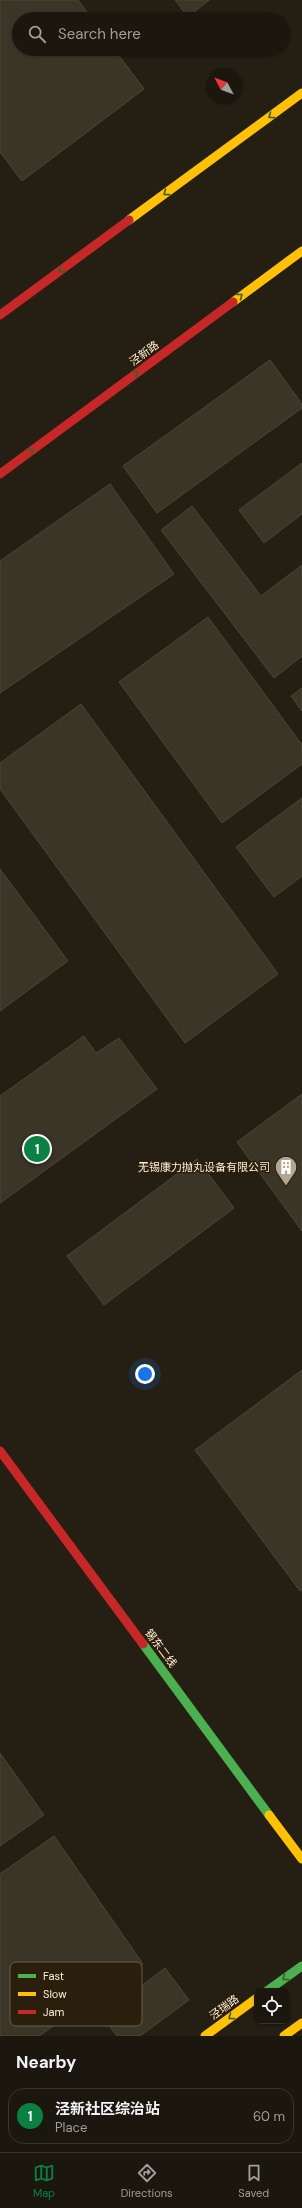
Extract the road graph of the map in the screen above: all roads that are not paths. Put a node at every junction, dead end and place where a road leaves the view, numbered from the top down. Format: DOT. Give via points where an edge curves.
graph roads {
  1 [pos="302,92"];
  2 [pos="302,250"];
  3 [pos="0,315"];
  4 [pos="0,474"];
  5 [pos="0,1451"];
  6 [pos="302,1859"];
  7 [pos="302,1966"];
  8 [pos="271,1988"];
  9 [pos="254,2000"];
  10 [pos="302,2023"];
  11 [pos="205,2036"];
  12 [pos="284,2036"];
  1 -- 3 [label="street, one-way"];
  4 -- 2 [label="street, 泾新路, one-way"];
  5 -- 6 [label="street, 锡东二线"];
  7 -- 8 [label="street, one-way"];
  9 -- 11 [label="street, 泾瑞路, one-way"];
  10 -- 12 [label="street"];
}
